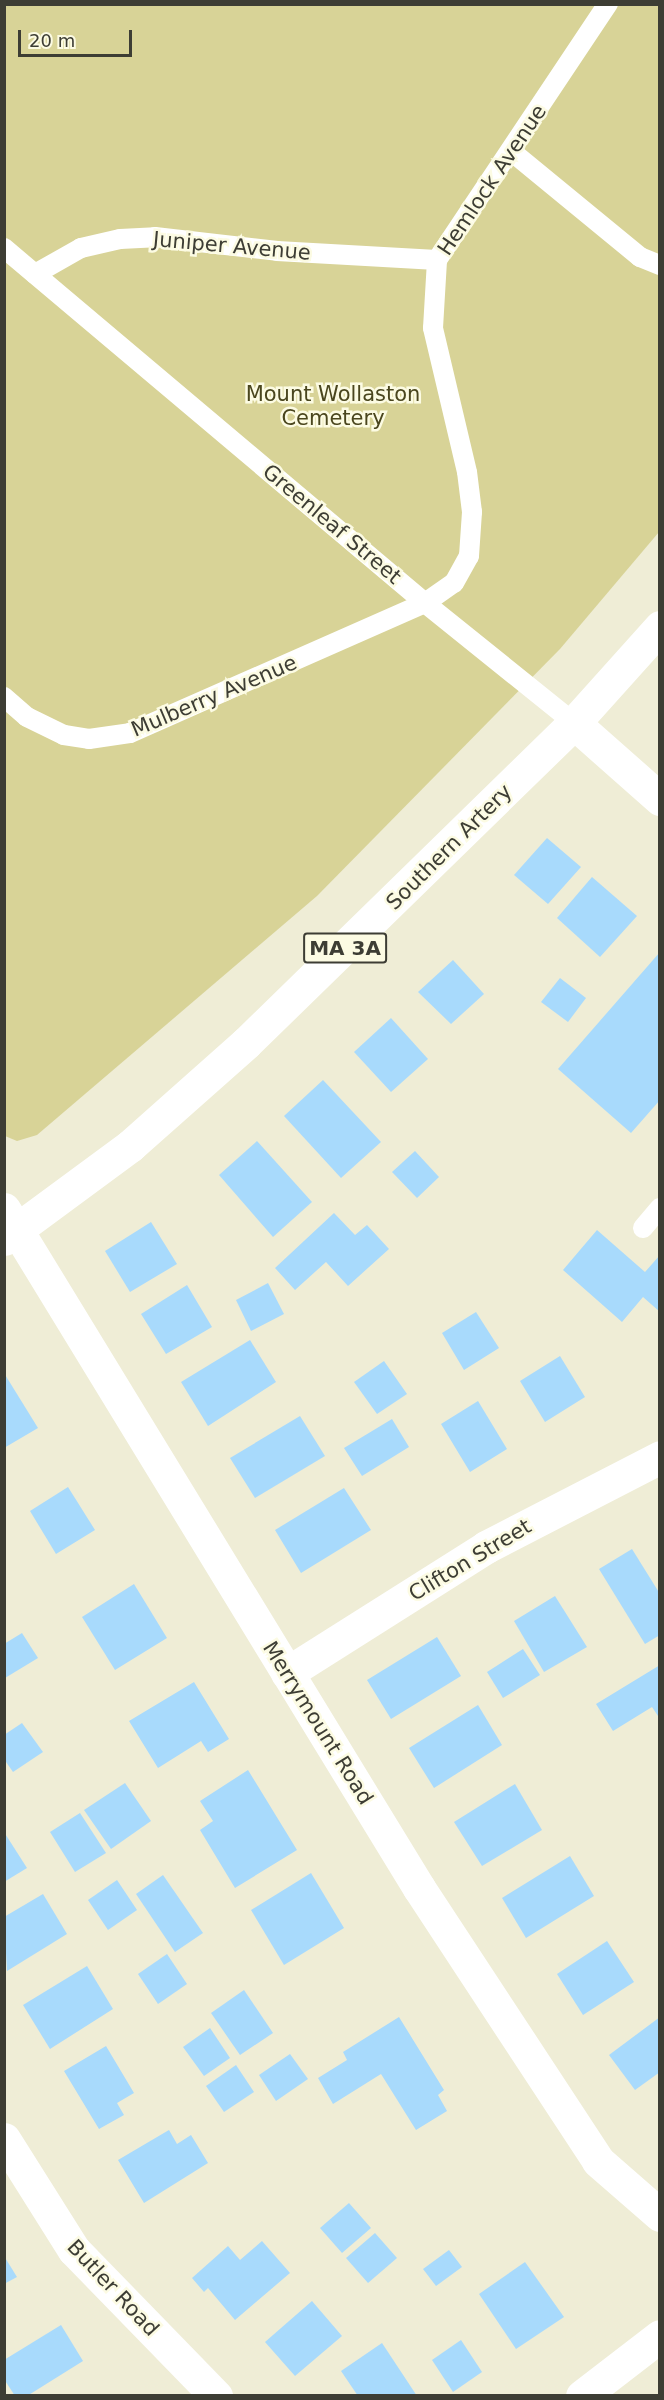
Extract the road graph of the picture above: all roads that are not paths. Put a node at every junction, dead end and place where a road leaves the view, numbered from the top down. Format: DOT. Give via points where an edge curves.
graph roads {
  1 [pos="608,4"];
  2 [pos="511,152"];
  3 [pos="4,248"];
  4 [pos="437,260"];
  5 [pos="660,265"];
  6 [pos="35,274"];
  7 [pos="426,603"];
  8 [pos="660,627"];
  9 [pos="4,697"];
  10 [pos="574,723"];
  11 [pos="660,799"];
  12 [pos="660,1208"];
  13 [pos="9,1227"];
  14 [pos="643,1228"];
  15 [pos="660,1457"];
  16 [pos="287,1673"];
  17 [pos="4,2139"];
  18 [pos="660,2215"];
  19 [pos="660,2336"];
  20 [pos="216,2396"];
  21 [pos="582,2396"];
  1 -- 2 [label="lane, Hemlock Avenue"];
  2 -- 4 [label="lane, Hemlock Avenue"];
  2 -- 5 [label="lane" via="640,257"];
  3 -- 6 [label="lane, Greenleaf Street"];
  4 -- 6 [label="lane, Juniper Avenue" via="277,251 155,237 120,239 81,248"];
  4 -- 7 [label="lane, Hemlock Avenue" via="433,328 467,472 472,534 463,571 454,583"];
  6 -- 7 [label="lane, Greenleaf Street"];
  7 -- 9 [label="lane, Mulberry Avenue" via="153,725 119,735 89,739 45,729"];
  7 -- 10 [label="lane, Greenleaf Street"];
  8 -- 10 [label="street, Southern Artery / MA 3A"];
  10 -- 11 [label="street, Greenleaf Street"];
  10 -- 13 [label="street, Southern Artery / MA 3A" via="246,1043 130,1146"];
  12 -- 14 [label="lane"];
  13 -- 16 [label="street, Merrymount Road"];
  15 -- 16 [label="street, Clifton Street" via="486,1546"];
  16 -- 18 [label="street, Merrymount Road" via="419,1888 598,2161"];
  17 -- 20 [label="street, Butler Road" via="74,2250"];
  19 -- 21 [label="street"];
}
